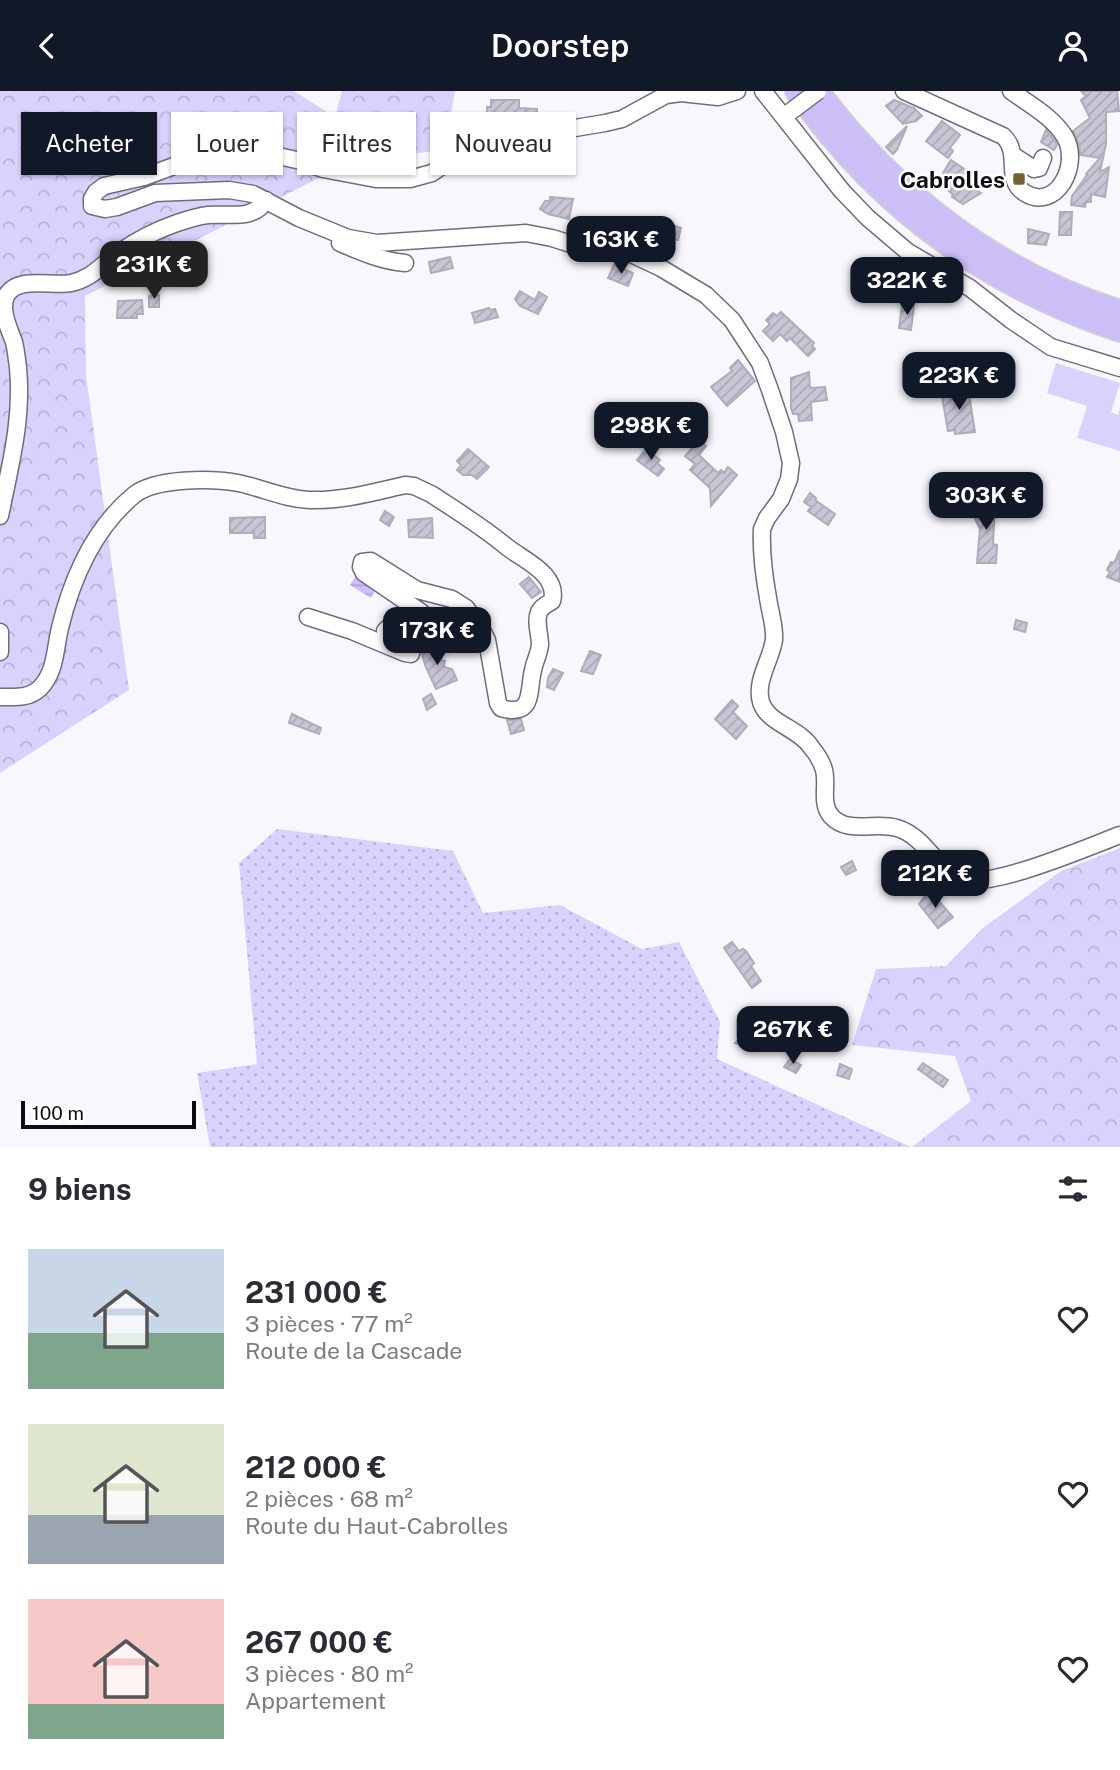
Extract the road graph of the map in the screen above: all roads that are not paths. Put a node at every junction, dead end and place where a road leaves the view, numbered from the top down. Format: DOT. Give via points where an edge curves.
graph roads {
  1 [pos="737,91"];
  2 [pos="763,91"];
  3 [pos="818,91"];
  4 [pos="904,91"];
  5 [pos="1011,91"];
  6 [pos="790,107"];
  7 [pos="1014,156"];
  8 [pos="1043,158"];
  9 [pos="266,200"];
  10 [pos="335,233"];
  11 [pos="405,263"];
  12 [pos="1120,312"];
  13 [pos="1120,330"];
  14 [pos="1120,368"];
  15 [pos="0,516"];
  16 [pos="307,617"];
  17 [pos="0,632"];
  18 [pos="0,652"];
  19 [pos="0,697"];
  20 [pos="1120,835"];
  1 -- 9 [label="street" via="718,97 666,95 605,123 485,136 432,173 410,179 376,179 274,155 193,159 104,186 96,192 92,206 117,208 177,190 229,190"];
  2 -- 6 [label="street"];
  3 -- 6 [label="street, bridge"];
  3 -- 12 [label="highway" via="872,157 956,230 1026,274"];
  4 -- 7 [label="street" via="1003,136"];
  5 -- 7 [label="street" via="1063,134 1071,164 1060,187 1048,195 1033,196 1017,186"];
  6 -- 13 [label="highway" via="819,120 865,174 951,247 1025,292"];
  6 -- 14 [label="street" via="842,191 908,252 970,288 1051,347"];
  7 -- 8 [label="street" via="1034,169"];
  9 -- 10 [label="street"];
  9 -- 15 [label="street" via="255,212 207,215 145,237 85,280 24,285 5,296 3,311 15,344 20,415"];
  10 -- 11 [label="street" via="335,240 363,253"];
  10 -- 20 [label="street" via="377,243 538,234 590,250 627,252 706,295 732,320 760,363 785,432 789,479 762,529 774,641 761,701 766,711 806,739 816,754 824,770 830,814 842,825 908,832 958,878 970,881 1014,873"];
  16 -- 19 [label="street" via="411,654 412,649 386,636 385,631 423,623 426,618 364,573 362,562 371,561 417,590 452,599 466,608 487,640 498,703 517,712 528,700 538,657 538,613 554,597 552,587 530,561 414,486 337,500 310,500 237,482 157,484 131,498 86,555 74,577 52,668 42,686 22,697"];
  17 -- 18 [label="street"];
}
